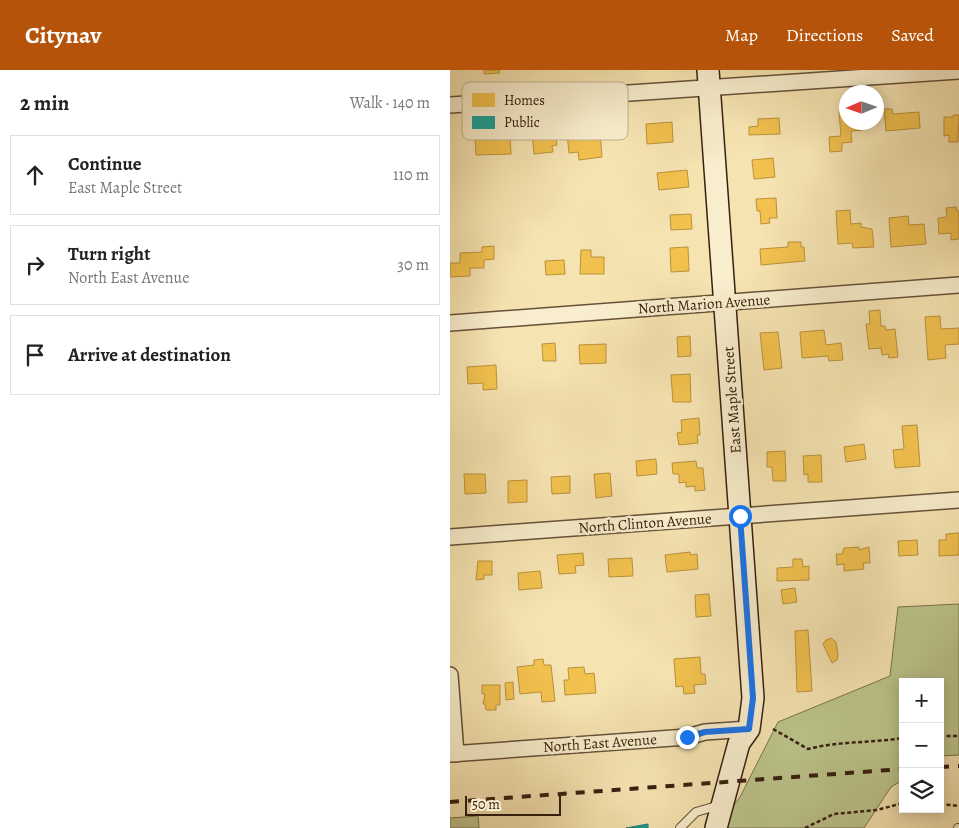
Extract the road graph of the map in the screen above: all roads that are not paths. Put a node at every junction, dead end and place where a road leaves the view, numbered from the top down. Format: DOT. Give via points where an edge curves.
graph roads {
  1 [pos="959,71"];
  2 [pos="708,79"];
  3 [pos="628,87"];
  4 [pos="959,285"];
  5 [pos="725,303"];
  6 [pos="450,323"];
  7 [pos="959,500"];
  8 [pos="740,516"];
  9 [pos="450,537"];
  10 [pos="450,675"];
  11 [pos="749,729"];
  12 [pos="453,754"];
  13 [pos="722,804"];
  14 [pos="680,828"];
  15 [pos="716,828"];
  1 -- 2 [label="street"];
  2 -- 3 [label="street"];
  2 -- 5 [label="street, East Maple Street"];
  4 -- 5 [label="street, North Marion Avenue"];
  5 -- 6 [label="street, North Marion Avenue"];
  5 -- 8 [label="street, East Maple Street"];
  7 -- 8 [label="street, North Clinton Avenue"];
  8 -- 9 [label="street, North Clinton Avenue"];
  8 -- 11 [label="street, East Maple Street" via="753,698"];
  10 -- 12 [label="street"];
  11 -- 12 [label="street, North East Avenue" via="705,732 687,737"];
  11 -- 13 [label="street" via="738,743"];
  13 -- 14 [label="lane" via="696,812"];
  13 -- 15 [label="street"];
}
